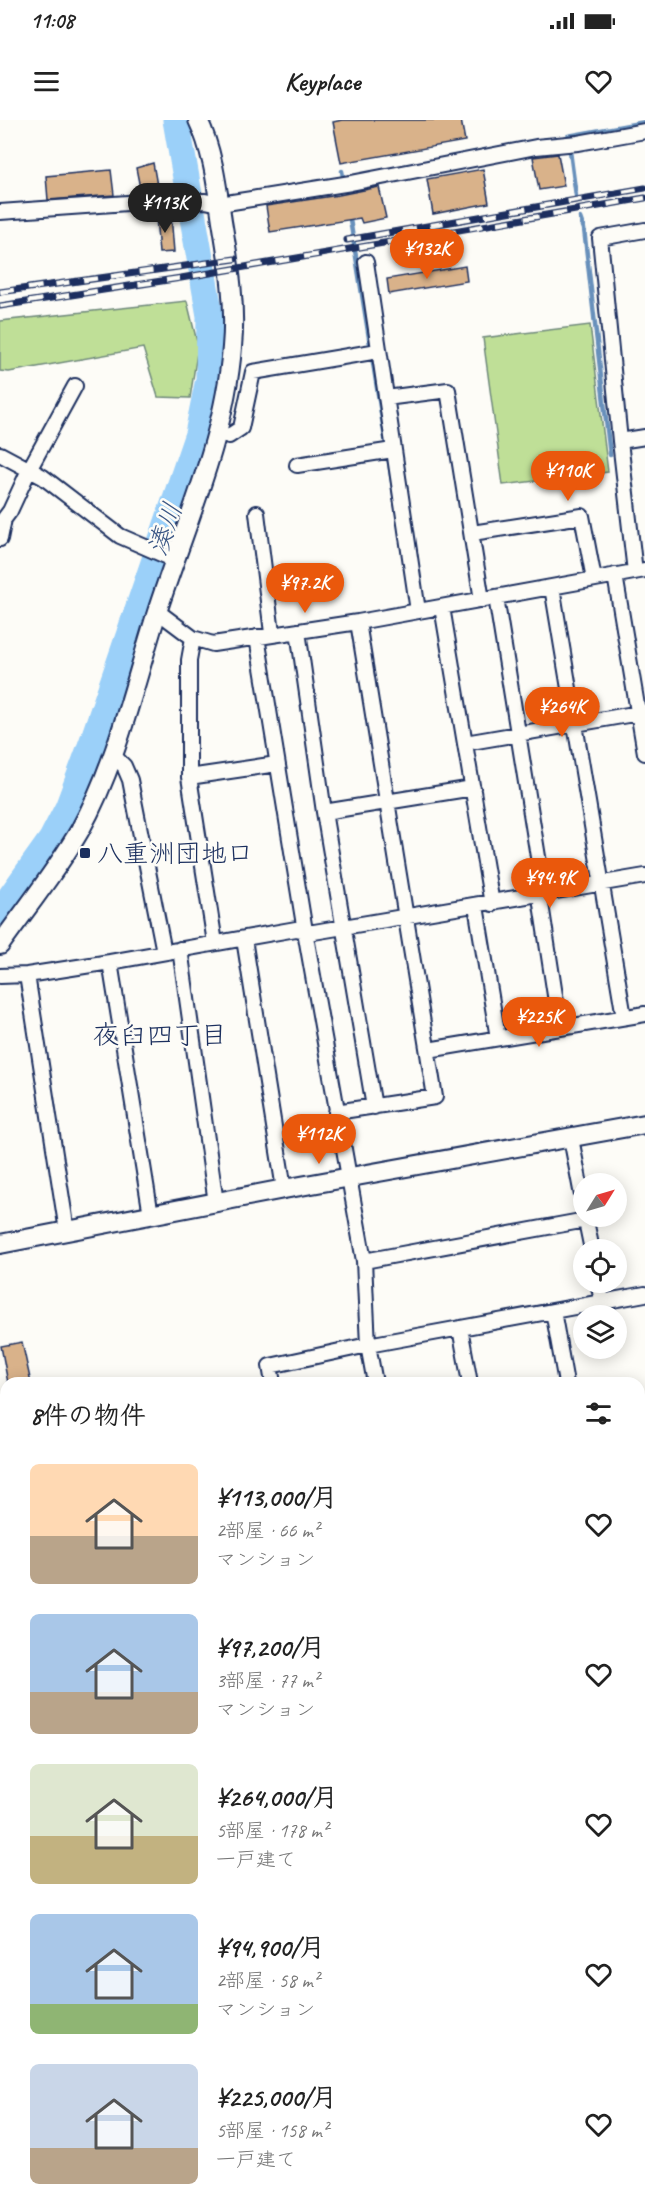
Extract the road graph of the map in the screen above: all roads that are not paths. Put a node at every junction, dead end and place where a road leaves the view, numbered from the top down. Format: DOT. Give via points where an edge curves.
graph roads {
  1 [pos="198,120"];
  2 [pos="645,131"];
  3 [pos="212,202"];
  4 [pos="0,212"];
  5 [pos="645,230"];
  6 [pos="366,262"];
  7 [pos="378,351"];
  8 [pos="75,386"];
  9 [pos="386,398"];
  10 [pos="218,433"];
  11 [pos="645,437"];
  12 [pos="620,441"];
  13 [pos="393,450"];
  14 [pos="0,454"];
  15 [pos="297,465"];
  16 [pos="29,470"];
  17 [pos="257,513"];
  18 [pos="472,534"];
  19 [pos="0,539"];
  20 [pos="175,560"];
  21 [pos="640,571"];
  22 [pos="615,575"];
  23 [pos="594,579"];
  24 [pos="552,587"];
  25 [pos="489,598"];
  26 [pos="442,607"];
  27 [pos="158,611"];
  28 [pos="418,611"];
  29 [pos="358,622"];
  30 [pos="298,631"];
  31 [pos="272,633"];
  32 [pos="257,637"];
  33 [pos="193,638"];
  34 [pos="642,713"];
  35 [pos="576,723"];
  36 [pos="518,735"];
  37 [pos="465,743"];
  38 [pos="645,753"];
  39 [pos="113,754"];
  40 [pos="277,764"];
  41 [pos="189,777"];
  42 [pos="473,788"];
  43 [pos="387,802"];
  44 [pos="324,812"];
  45 [pos="645,876"];
  46 [pos="602,883"];
  47 [pos="544,894"];
  48 [pos="492,904"];
  49 [pos="476,906"];
  50 [pos="406,917"];
  51 [pos="345,927"];
  52 [pos="305,931"];
  53 [pos="244,939"];
  54 [pos="216,943"];
  55 [pos="0,945"];
  56 [pos="180,949"];
  57 [pos="164,952"];
  58 [pos="111,962"];
  59 [pos="27,975"];
  60 [pos="0,976"];
  61 [pos="645,1014"];
  62 [pos="624,1017"];
  63 [pos="560,1028"];
  64 [pos="498,1038"];
  65 [pos="428,1050"];
  66 [pos="374,1107"];
  67 [pos="336,1112"];
  68 [pos="645,1124"];
  69 [pos="571,1138"];
  70 [pos="577,1173"];
  71 [pos="348,1178"];
  72 [pos="284,1189"];
  73 [pos="216,1203"];
  74 [pos="151,1215"];
  75 [pos="573,1217"];
  76 [pos="67,1231"];
  77 [pos="0,1244"];
  78 [pos="364,1261"];
  79 [pos="600,1293"];
  80 [pos="645,1294"];
  81 [pos="602,1302"];
  82 [pos="553,1311"];
  83 [pos="460,1328"];
  84 [pos="368,1345"];
  85 [pos="272,1377"];
  86 [pos="374,1377"];
  87 [pos="469,1377"];
  88 [pos="565,1377"];
  1 -- 3 [label="street" via="211,158"];
  2 -- 3 [label="street" via="536,147 351,183"];
  3 -- 4 [label="street" via="142,202"];
  3 -- 10 [label="street" via="232,281 229,382"];
  5 -- 12 [label="street" via="600,238"];
  6 -- 7 [label="street"];
  7 -- 9 [label="street"];
  7 -- 10 [label="street" via="253,372 241,428 229,435"];
  8 -- 16 [label="street"];
  9 -- 13 [label="street"];
  9 -- 18 [label="street" via="448,390"];
  10 -- 20 [label="street"];
  11 -- 12 [label="street"];
  12 -- 21 [label="street"];
  13 -- 15 [label="street"];
  13 -- 28 [label="street"];
  14 -- 16 [label="street"];
  16 -- 19 [label="street" via="3,519"];
  16 -- 20 [label="street" via="120,536"];
  17 -- 31 [label="street"];
  18 -- 23 [label="street" via="582,516"];
  18 -- 25 [label="street"];
  20 -- 27 [label="street"];
  21 -- 22 [label="street"];
  22 -- 23 [label="street"];
  22 -- 34 [label="street"];
  23 -- 24 [label="street"];
  24 -- 25 [label="street"];
  24 -- 35 [label="street"];
  25 -- 26 [label="street"];
  25 -- 36 [label="street"];
  26 -- 28 [label="street"];
  26 -- 37 [label="street"];
  27 -- 33 [label="street"];
  27 -- 39 [label="street"];
  28 -- 29 [label="street"];
  29 -- 30 [label="street"];
  29 -- 43 [label="street"];
  30 -- 31 [label="street"];
  30 -- 44 [label="street"];
  31 -- 32 [label="street"];
  32 -- 33 [label="street" via="213,644"];
  32 -- 40 [label="street"];
  33 -- 41 [label="street" via="189,660"];
  34 -- 35 [label="street"];
  34 -- 38 [label="street"];
  35 -- 36 [label="street"];
  35 -- 46 [label="street"];
  36 -- 37 [label="street"];
  36 -- 47 [label="street"];
  37 -- 42 [label="street"];
  39 -- 55 [label="street" via="80,829"];
  39 -- 57 [label="street" via="130,780"];
  40 -- 41 [label="street"];
  40 -- 52 [label="street"];
  41 -- 54 [label="street"];
  42 -- 43 [label="street"];
  42 -- 48 [label="street"];
  43 -- 44 [label="street"];
  43 -- 50 [label="street"];
  44 -- 51 [label="street"];
  45 -- 46 [label="street"];
  46 -- 47 [label="street"];
  46 -- 62 [label="street"];
  47 -- 48 [label="street"];
  47 -- 63 [label="street" via="541,904"];
  48 -- 49 [label="street"];
  49 -- 50 [label="street"];
  49 -- 64 [label="street"];
  50 -- 51 [label="street"];
  50 -- 65 [label="street"];
  51 -- 52 [label="street"];
  51 -- 66 [label="street"];
  52 -- 53 [label="street" via="296,929"];
  52 -- 67 [label="street"];
  53 -- 54 [label="street"];
  53 -- 72 [label="street"];
  54 -- 56 [label="street"];
  56 -- 57 [label="street"];
  56 -- 73 [label="street"];
  57 -- 58 [label="street"];
  58 -- 59 [label="street"];
  58 -- 74 [label="street"];
  59 -- 60 [label="street"];
  59 -- 76 [label="street"];
  61 -- 62 [label="street"];
  62 -- 63 [label="street"];
  63 -- 64 [label="street"];
  64 -- 65 [label="street"];
  65 -- 66 [label="street" via="435,1097"];
  66 -- 67 [label="street"];
  67 -- 71 [label="street"];
  68 -- 69 [label="street"];
  69 -- 70 [label="street"];
  69 -- 71 [label="street"];
  71 -- 72 [label="street"];
  71 -- 78 [label="street"];
  72 -- 73 [label="street"];
  73 -- 74 [label="street"];
  74 -- 76 [label="street"];
  75 -- 78 [label="street"];
  76 -- 77 [label="street"];
  78 -- 84 [label="street"];
  79 -- 81 [label="street"];
  80 -- 81 [label="street"];
  81 -- 82 [label="street"];
  82 -- 83 [label="street"];
  82 -- 88 [label="street"];
  83 -- 84 [label="street"];
  83 -- 87 [label="street"];
  84 -- 85 [label="street" via="270,1366"];
  84 -- 86 [label="street"];
}
